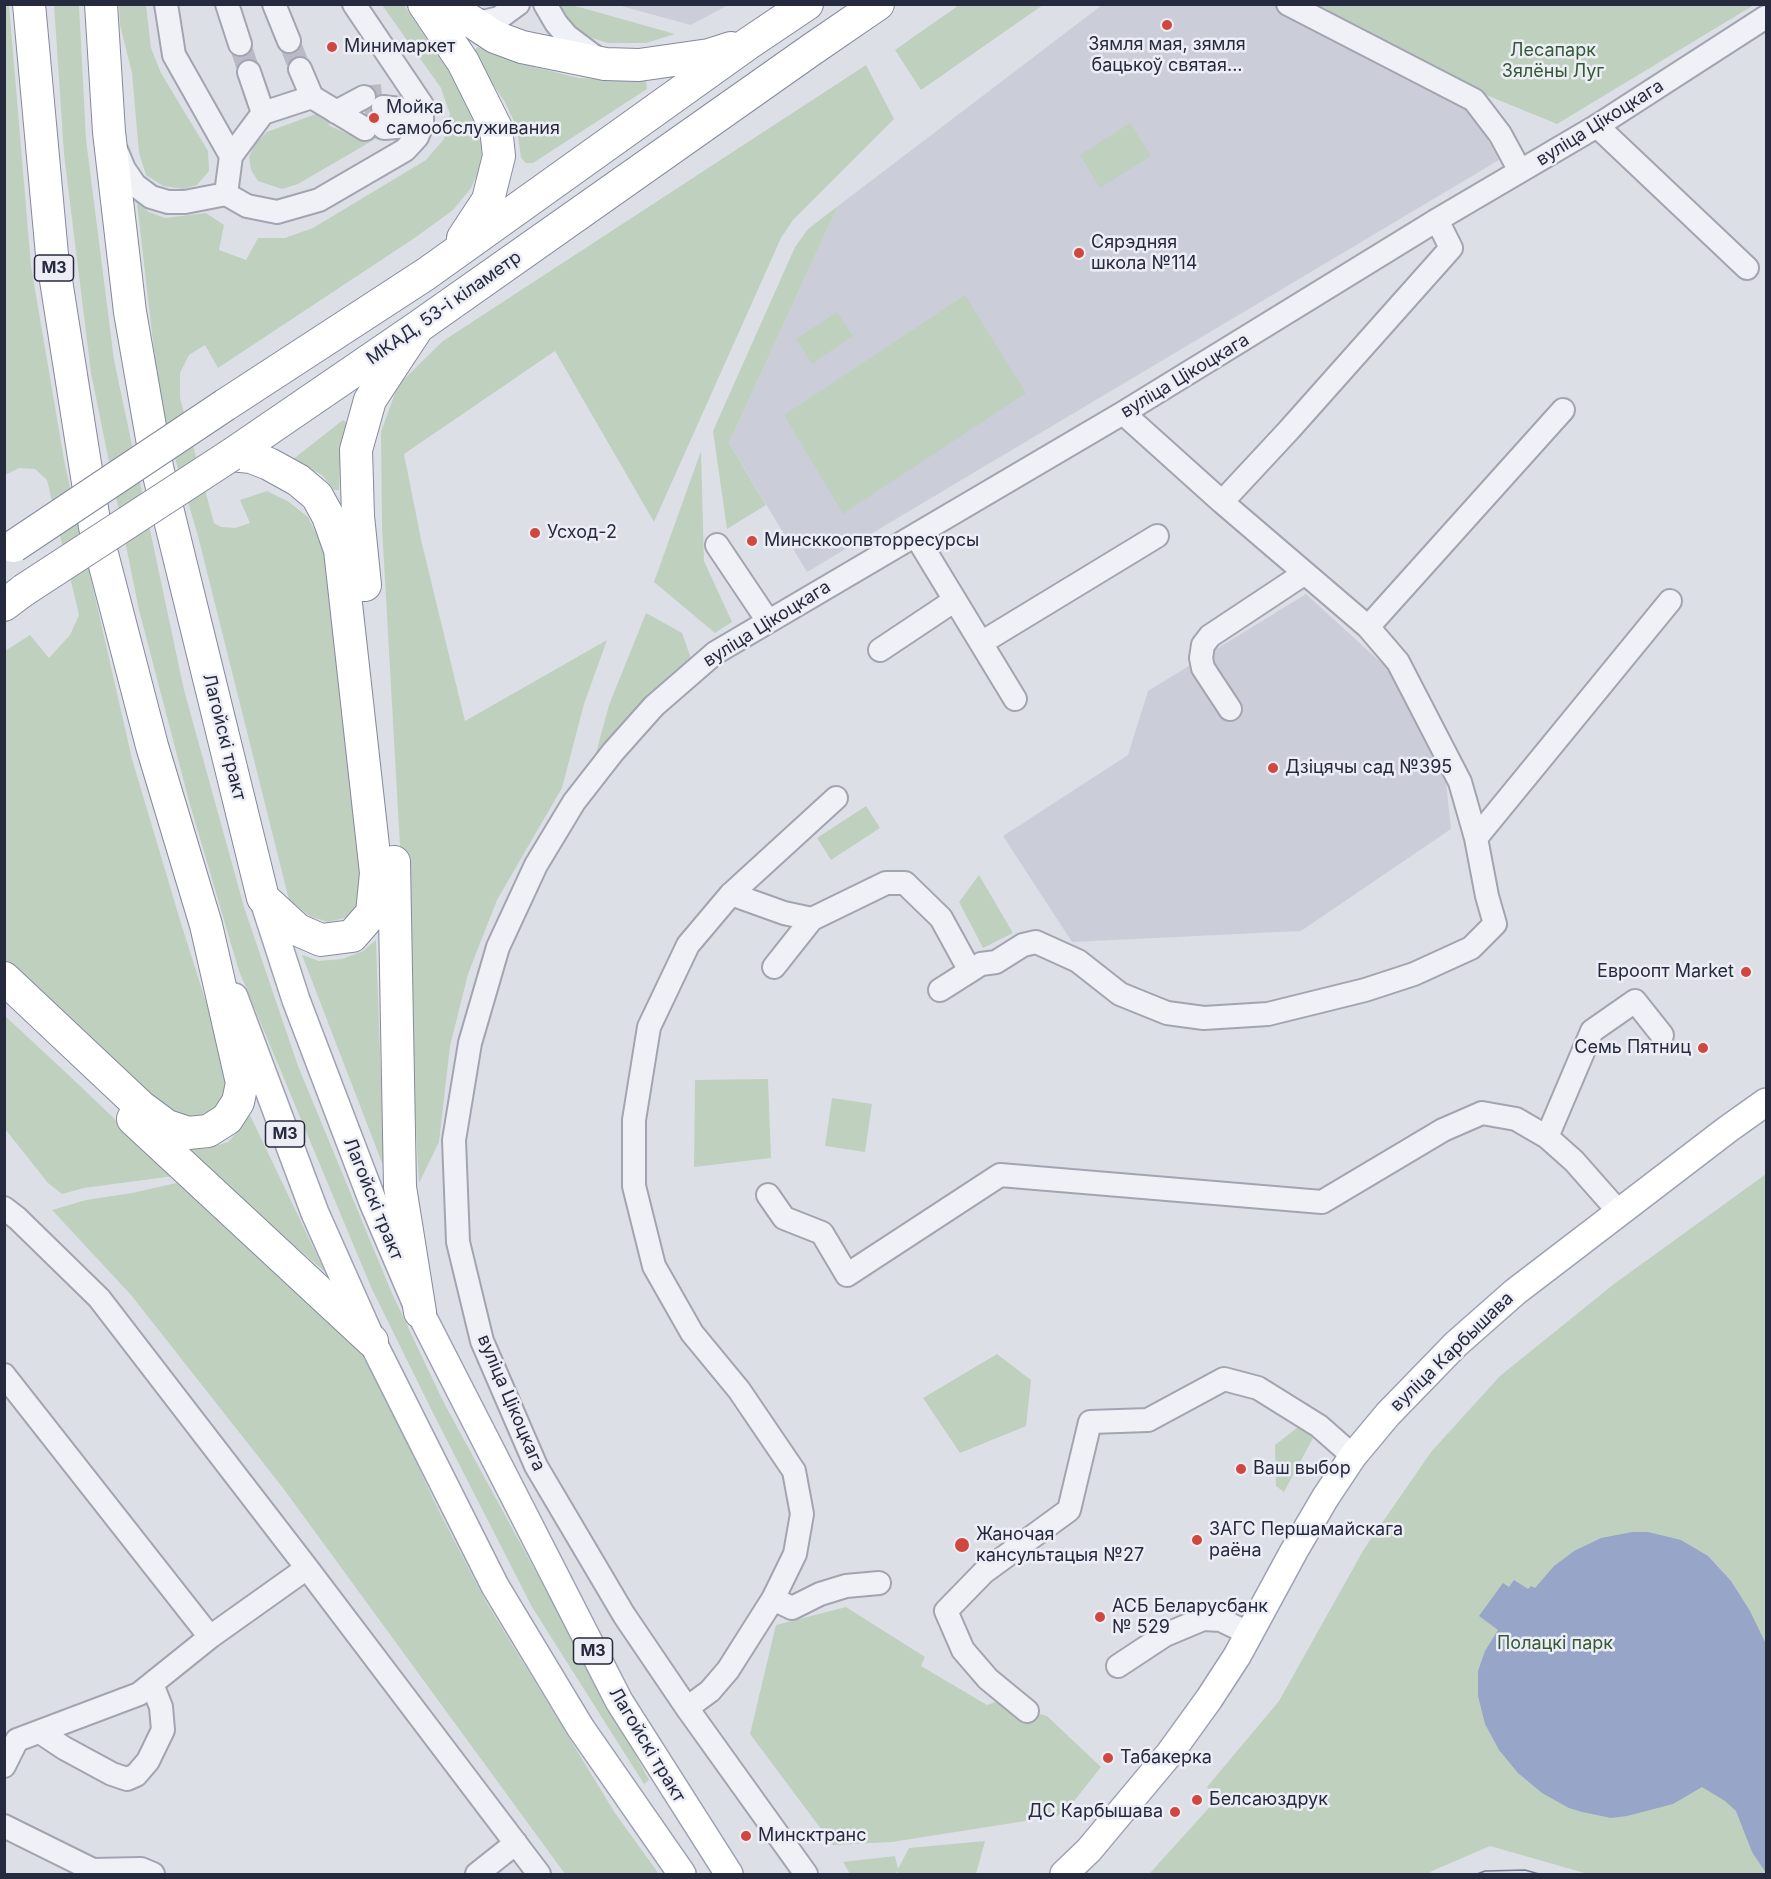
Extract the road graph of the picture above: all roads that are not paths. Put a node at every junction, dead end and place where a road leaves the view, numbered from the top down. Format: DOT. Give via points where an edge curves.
graph roads {
  1 [pos="101,4"];
  2 [pos="166,4"];
  3 [pos="226,4"];
  4 [pos="274,4"];
  5 [pos="354,4"];
  6 [pos="424,4"];
  7 [pos="518,4"];
  8 [pos="545,4"];
  9 [pos="807,4"];
  10 [pos="878,4"];
  11 [pos="1288,4"];
  12 [pos="29,5"];
  13 [pos="458,13"];
  14 [pos="1767,17"];
  15 [pos="289,41"];
  16 [pos="749,43"];
  17 [pos="240,44"];
  18 [pos="605,64"];
  19 [pos="300,69"];
  20 [pos="249,72"];
  21 [pos="409,85"];
  22 [pos="312,97"];
  23 [pos="374,112"];
  24 [pos="263,113"];
  25 [pos="422,124"];
  26 [pos="1597,126"];
  27 [pos="109,132"];
  28 [pos="231,156"];
  29 [pos="1520,171"];
  30 [pos="226,194"];
  31 [pos="1437,220"];
  32 [pos="1747,268"];
  33 [pos="426,274"];
  34 [pos="418,327"];
  35 [pos="1563,410"];
  36 [pos="1123,413"];
  37 [pos="231,455"];
  38 [pos="1222,502"];
  39 [pos="916,536"];
  40 [pos="1157,536"];
  41 [pos="717,545"];
  42 [pos="9,550"];
  43 [pos="1305,573"];
  44 [pos="14,597"];
  45 [pos="955,600"];
  46 [pos="1670,601"];
  47 [pos="768,621"];
  48 [pos="1368,627"];
  49 [pos="981,643"];
  50 [pos="880,650"];
  51 [pos="1015,699"];
  52 [pos="1230,709"];
  53 [pos="836,798"];
  54 [pos="1476,838"];
  55 [pos="730,894"];
  56 [pos="263,898"];
  57 [pos="812,919"];
  58 [pos="206,925"];
  59 [pos="774,967"];
  60 [pos="970,971"];
  61 [pos="4,978"];
  62 [pos="940,990"];
  63 [pos="4,1000"];
  64 [pos="1662,1035"];
  65 [pos="1767,1102"];
  66 [pos="1547,1137"];
  67 [pos="768,1195"];
  68 [pos="4,1208"];
  69 [pos="1619,1212"];
  70 [pos="420,1312"];
  71 [pos="372,1341"];
  72 [pos="4,1375"];
  73 [pos="1353,1456"];
  74 [pos="308,1568"];
  75 [pos="879,1583"];
  76 [pos="773,1599"];
  77 [pos="1250,1634"];
  78 [pos="210,1637"];
  79 [pos="1118,1666"];
  80 [pos="152,1684"];
  81 [pos="687,1708"];
  82 [pos="1027,1711"];
  83 [pos="40,1732"];
  84 [pos="4,1766"];
  85 [pos="4,1826"];
  86 [pos="517,1846"];
  87 [pos="153,1875"];
  88 [pos="477,1875"];
  89 [pos="539,1875"];
  90 [pos="682,1875"];
  91 [pos="729,1875"];
  92 [pos="806,1875"];
  93 [pos="1064,1875"];
  1 -- 27 [label="highway, М3"];
  2 -- 28 [label="street" via="174,55"];
  3 -- 17 [label="street"];
  4 -- 15 [label="street"];
  5 -- 21 [label="street"];
  6 -- 33 [label="highway" via="463,62 484,103 496,128 499,156 488,200 479,217"];
  7 -- 13 [label="street" via="499,18 487,21"];
  8 -- 18 [label="street" via="567,36"];
  9 -- 16 [label="highway"];
  10 -- 34 [label="highway, МКАД, 53-і кіламетр"];
  11 -- 29 [label="street" via="1474,100 1500,134"];
  12 -- 58 [label="highway, М3" via="52,255 95,527 152,746"];
  13 -- 18 [label="highway" via="495,37"];
  14 -- 26 [label="street, вуліца Цікоцкага"];
  16 -- 18 [label="highway" via="679,60"];
  16 -- 33 [label="highway"];
  19 -- 22 [label="street"];
  20 -- 24 [label="street"];
  21 -- 23 [label="street"];
  21 -- 25 [label="street" via="422,105"];
  22 -- 23 [label="street" via="336,112"];
  22 -- 24 [label="street"];
  23 -- 25 [label="street"];
  24 -- 28 [label="street"];
  25 -- 30 [label="street" via="405,150 319,200 277,212 247,206"];
  26 -- 29 [label="street, вуліца Цікоцкага"];
  26 -- 32 [label="street"];
  27 -- 30 [label="street" via="124,169 135,185 151,197 185,202"];
  27 -- 56 [label="highway, Лагойскі тракт / М3" via="130,312 157,466"];
  28 -- 30 [label="street"];
  29 -- 31 [label="street, вуліца Цікоцкага"];
  31 -- 36 [label="street, вуліца Цікоцкага"];
  31 -- 38 [label="street" via="1451,248"];
  33 -- 42 [label="highway, bridge"];
  34 -- 37 [label="highway, МКАД, 53-і кіламетр"];
  34 -- 70 [label="highway" via="370,400 356,450 358,516 394,871 400,1187"];
  35 -- 48 [label="street"];
  36 -- 38 [label="street"];
  36 -- 39 [label="street, вуліца Цікоцкага"];
  37 -- 44 [label="highway, МКАД, 53-і кіламетр, bridge"];
  37 -- 56 [label="highway" via="269,464 317,496 340,550 376,873 372,913 352,936 321,940 298,930"];
  38 -- 43 [label="street"];
  39 -- 45 [label="street"];
  39 -- 47 [label="street, вуліца Цікоцкага"];
  40 -- 49 [label="street"];
  41 -- 47 [label="street"];
  43 -- 48 [label="street"];
  43 -- 52 [label="street" via="1210,636 1203,645 1203,668"];
  45 -- 49 [label="street"];
  45 -- 50 [label="street"];
  46 -- 54 [label="street"];
  47 -- 81 [label="street, вуліца Цікоцкага" via="715,653 654,706 574,802 541,856 498,947 470,1043 454,1140 458,1242 482,1341 536,1466 624,1615"];
  48 -- 54 [label="street" via="1398,662 1460,782"];
  49 -- 51 [label="street"];
  53 -- 55 [label="street"];
  54 -- 60 [label="street" via="1496,924 1471,948 1414,974 1365,990 1268,1014 1204,1018 1167,1012 1120,994 1078,961 1036,942"];
  55 -- 57 [label="street"];
  55 -- 76 [label="street" via="688,945 649,1027 634,1120 634,1186 654,1266 692,1333 739,1390 795,1471 802,1514 795,1554"];
  56 -- 70 [label="main road, Лагойскі тракт / М3" via="369,1192"];
  57 -- 59 [label="street"];
  57 -- 60 [label="street" via="886,883 905,883 941,918"];
  58 -- 61 [label="highway" via="242,1083 238,1102 227,1119 208,1131 188,1133 167,1126 140,1106"];
  58 -- 71 [label="main road, М3" via="315,1213"];
  60 -- 62 [label="street"];
  63 -- 71 [label="highway"];
  64 -- 66 [label="street" via="1635,1001 1592,1031"];
  65 -- 69 [label="main road, вуліца Карбышава"];
  66 -- 67 [label="street" via="1516,1119 1482,1113 1443,1130 1322,1202 1000,1175 847,1275 822,1233 784,1218"];
  66 -- 69 [label="street"];
  68 -- 74 [label="street" via="99,1298"];
  69 -- 73 [label="main road, вуліца Карбышава" via="1515,1292 1456,1344"];
  70 -- 91 [label="main road, Лагойскі тракт / М3" via="619,1701"];
  71 -- 90 [label="main road, М3" via="495,1586 580,1726"];
  72 -- 78 [label="street"];
  73 -- 77 [label="main road, вуліца Карбышава" via="1299,1542"];
  73 -- 82 [label="street" via="1319,1426 1258,1388 1224,1379 1148,1420 1090,1422 1069,1510 984,1572 946,1611 963,1650 988,1679"];
  74 -- 78 [label="street"];
  74 -- 86 [label="street"];
  75 -- 76 [label="street" via="846,1586 792,1608"];
  76 -- 81 [label="street" via="728,1670 710,1691"];
  77 -- 79 [label="street" via="1221,1620 1203,1619 1165,1635"];
  77 -- 93 [label="main road, вуліца Карбышава" via="1170,1753"];
  78 -- 80 [label="street"];
  80 -- 83 [label="street" via="139,1694"];
  80 -- 83 [label="street" via="164,1730 148,1761 127,1779"];
  81 -- 92 [label="street, вуліца Цікоцкага"];
  83 -- 84 [label="street" via="17,1740"];
  85 -- 87 [label="street" via="93,1870 141,1869"];
  86 -- 88 [label="street"];
  86 -- 89 [label="street"];
}
